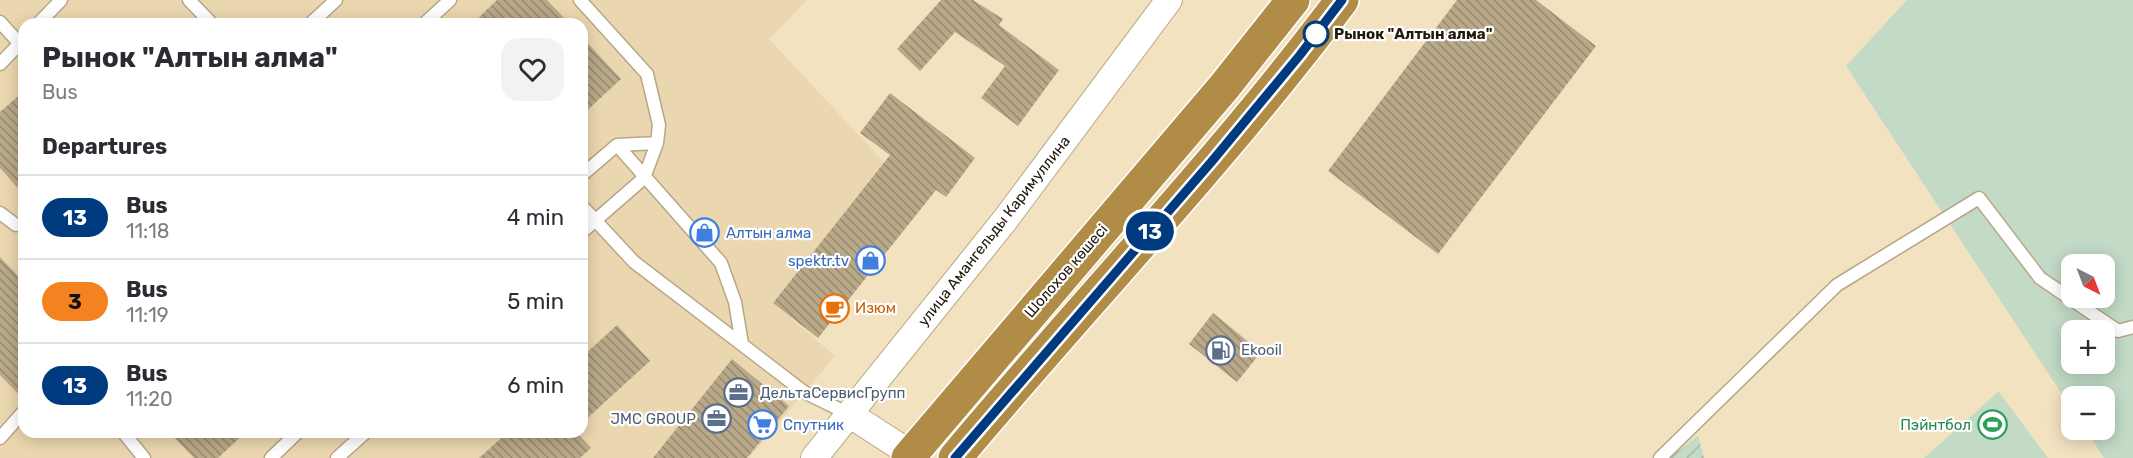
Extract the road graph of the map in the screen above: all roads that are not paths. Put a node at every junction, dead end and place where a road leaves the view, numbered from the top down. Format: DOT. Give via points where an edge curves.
graph roads {
  1 [pos="61,0"];
  2 [pos="189,0"];
  3 [pos="336,0"];
  4 [pos="450,0"];
  5 [pos="580,0"];
  6 [pos="1169,0"];
  7 [pos="1293,0"];
  8 [pos="1342,0"];
  9 [pos="44,18"];
  10 [pos="206,18"];
  11 [pos="316,18"];
  12 [pos="430,18"];
  13 [pos="0,22"];
  14 [pos="18,38"];
  15 [pos="18,45"];
  16 [pos="0,64"];
  17 [pos="657,143"];
  18 [pos="617,145"];
  19 [pos="588,170"];
  20 [pos="644,178"];
  21 [pos="0,213"];
  22 [pos="588,214"];
  23 [pos="594,221"];
  24 [pos="16,225"];
  25 [pos="588,226"];
  26 [pos="2133,327"];
  27 [pos="742,344"];
  28 [pos="849,414"];
  29 [pos="18,418"];
  30 [pos="0,438"];
  31 [pos="128,438"];
  32 [pos="292,438"];
  33 [pos="359,438"];
  34 [pos="912,457"];
  35 [pos="144,458"];
  36 [pos="271,458"];
  37 [pos="337,458"];
  38 [pos="814,458"];
  39 [pos="955,458"];
  40 [pos="1660,458"];
  1 -- 9 [label="lane"];
  2 -- 10 [label="lane"];
  3 -- 11 [label="lane"];
  4 -- 12 [label="lane"];
  5 -- 17 [label="lane" via="647,74 659,125"];
  6 -- 28 [label="street, улица Амангельды Каримуллина" via="1005,220"];
  7 -- 34 [label="highway, Шолохов көшесі"];
  8 -- 39 [label="highway" via="1213,160"];
  13 -- 14 [label="lane"];
  15 -- 16 [label="lane"];
  17 -- 18 [label="lane"];
  17 -- 20 [label="lane"];
  18 -- 19 [label="lane"];
  18 -- 20 [label="lane"];
  20 -- 23 [label="lane"];
  20 -- 27 [label="lane" via="721,263 735,302"];
  21 -- 24 [label="lane"];
  22 -- 23 [label="lane"];
  23 -- 25 [label="lane"];
  23 -- 27 [label="lane" via="634,262"];
  26 -- 40 [label="lane" via="2118,331 2040,278 1979,198 1837,285"];
  27 -- 28 [label="lane" via="804,392"];
  28 -- 34 [label="street"];
  28 -- 38 [label="street, улица Амангельды Каримуллина"];
  29 -- 30 [label="lane"];
  31 -- 35 [label="lane"];
  32 -- 36 [label="lane"];
  33 -- 37 [label="lane"];
}
